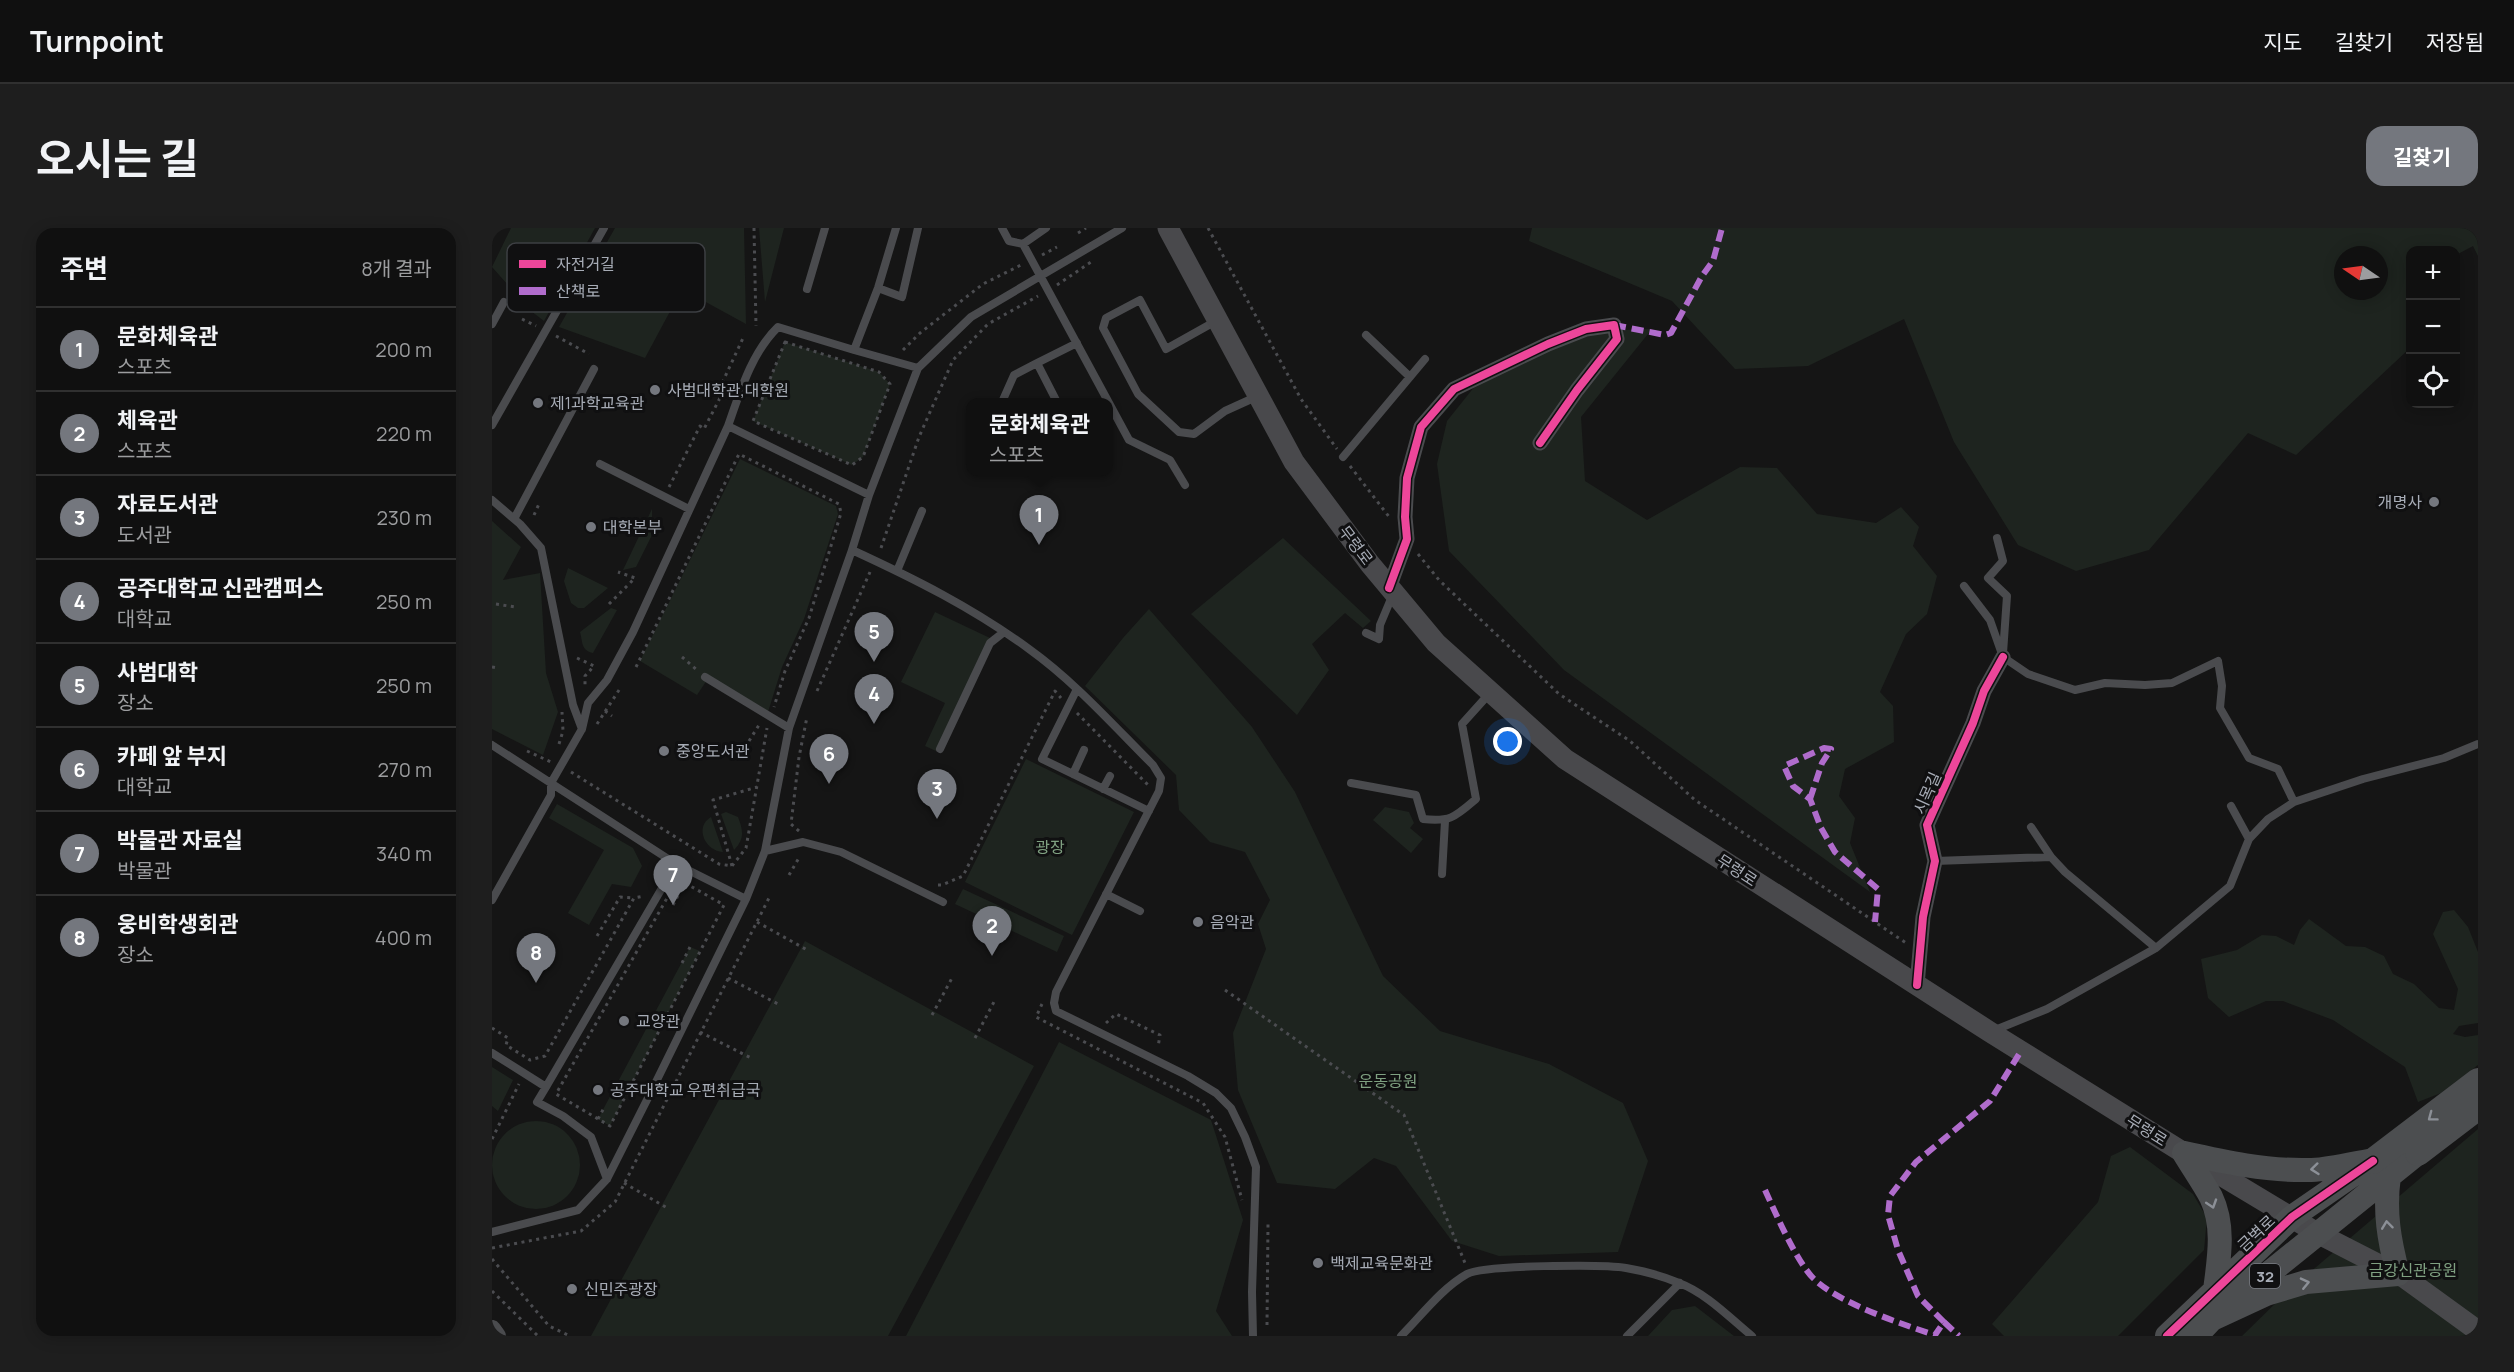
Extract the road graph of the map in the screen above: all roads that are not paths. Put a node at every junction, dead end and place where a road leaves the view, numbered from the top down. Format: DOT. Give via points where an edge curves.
graph roads {
  1 [pos="604,228"];
  2 [pos="825,228"];
  3 [pos="896,228"];
  4 [pos="918,228"];
  5 [pos="1002,228"];
  6 [pos="1046,228"];
  7 [pos="1122,228"];
  8 [pos="1168,228"];
  9 [pos="596,243"];
  10 [pos="1023,244"];
  11 [pos="1041,276"];
  12 [pos="878,288"];
  13 [pos="807,289"];
  14 [pos="504,302"];
  15 [pos="557,312"];
  16 [pos="1218,320"];
  17 [pos="492,324"];
  18 [pos="1366,336"];
  19 [pos="1077,343"];
  20 [pos="854,350"];
  21 [pos="1425,359"];
  22 [pos="1037,363"];
  23 [pos="918,368"];
  24 [pos="594,369"];
  25 [pos="1410,377"];
  26 [pos="1258,396"];
  27 [pos="1004,398"];
  28 [pos="1055,398"];
  29 [pos="1106,398"];
  30 [pos="1113,410"];
  31 [pos="492,425"];
  32 [pos="728,426"];
  33 [pos="1540,443"];
  34 [pos="1342,457"];
  35 [pos="600,464"];
  36 [pos="1185,485"];
  37 [pos="869,495"];
  38 [pos="492,500"];
  39 [pos="689,509"];
  40 [pos="922,511"];
  41 [pos="514,519"];
  42 [pos="1997,538"];
  43 [pos="852,550"];
  44 [pos="897,571"];
  45 [pos="1964,586"];
  46 [pos="1392,590"];
  47 [pos="1004,632"];
  48 [pos="1366,633"];
  49 [pos="2003,657"];
  50 [pos="705,677"];
  51 [pos="1077,689"];
  52 [pos="1490,693"];
  53 [pos="789,728"];
  54 [pos="582,729"];
  55 [pos="2478,744"];
  56 [pos="492,745"];
  57 [pos="940,749"];
  58 [pos="1084,750"];
  59 [pos="1073,774"];
  60 [pos="1110,776"];
  61 [pos="551,783"];
  62 [pos="1351,783"];
  63 [pos="1103,789"];
  64 [pos="2294,802"];
  65 [pos="2232,806"];
  66 [pos="1146,809"];
  67 [pos="1445,821"];
  68 [pos="2031,827"];
  69 [pos="2249,839"];
  70 [pos="765,851"];
  71 [pos="2051,857"];
  72 [pos="1935,861"];
  73 [pos="676,864"];
  74 [pos="1442,874"];
  75 [pos="1106,894"];
  76 [pos="746,899"];
  77 [pos="492,900"];
  78 [pos="943,902"];
  79 [pos="1140,911"];
  80 [pos="2156,948"];
  81 [pos="1917,985"];
  82 [pos="1990,1032"];
  83 [pos="492,1053"];
  84 [pos="2478,1081"];
  85 [pos="546,1087"];
  86 [pos="2478,1107"];
  87 [pos="2184,1153"];
  88 [pos="2418,1153"];
  89 [pos="2381,1168"];
  90 [pos="607,1179"];
  91 [pos="2292,1217"];
  92 [pos="492,1232"];
  93 [pos="2317,1233"];
  94 [pos="2401,1276"];
  95 [pos="1680,1283"];
  96 [pos="2215,1290"];
  97 [pos="2204,1328"];
  98 [pos="2478,1330"];
  99 [pos="1253,1336"];
  100 [pos="1401,1336"];
  101 [pos="1627,1336"];
  102 [pos="1752,1336"];
  103 [pos="2167,1336"];
  1 -- 9 [label="lane"];
  2 -- 13 [label="lane"];
  3 -- 12 [label="lane"];
  4 -- 12 [label="lane" via="902,297"];
  5 -- 10 [label="lane" via="1009,241"];
  6 -- 10 [label="lane"];
  7 -- 11 [label="lane"];
  8 -- 16 [label="main road, 무령로"];
  10 -- 11 [label="lane"];
  11 -- 19 [label="lane"];
  11 -- 23 [label="lane" via="971,316"];
  12 -- 20 [label="lane"];
  14 -- 17 [label="lane"];
  15 -- 31 [label="lane"];
  16 -- 26 [label="main road, 무령로"];
  16 -- 26 [label="lane" via="1166,349 1146,309 1137,300 1106,318 1103,328 1138,394 1179,432 1194,434 1225,411"];
  18 -- 25 [label="lane"];
  19 -- 22 [label="lane"];
  19 -- 29 [label="lane"];
  20 -- 23 [label="lane"];
  20 -- 32 [label="lane" via="778,327 764,341"];
  21 -- 25 [label="lane"];
  22 -- 27 [label="lane" via="1014,375"];
  22 -- 28 [label="lane"];
  23 -- 37 [label="lane"];
  24 -- 41 [label="lane"];
  25 -- 34 [label="lane"];
  26 -- 46 [label="main road, 무령로" via="1294,462"];
  30 -- 36 [label="lane" via="1129,440 1170,460"];
  32 -- 37 [label="lane"];
  32 -- 39 [label="lane"];
  33 -- 46 [label="street" via="1617,339 1614,325 1586,329 1548,344 1454,389 1421,427 1407,478 1407,539"];
  35 -- 39 [label="lane"];
  37 -- 43 [label="lane"];
  38 -- 41 [label="lane"];
  39 -- 54 [label="lane" via="633,632 608,680 588,703"];
  40 -- 44 [label="lane"];
  41 -- 54 [label="lane" via="540,548 573,705"];
  42 -- 49 [label="lane" via="2003,561 1988,578 2007,596"];
  43 -- 44 [label="lane"];
  43 -- 53 [label="lane"];
  44 -- 47 [label="lane" via="939,591"];
  45 -- 49 [label="lane" via="1990,620"];
  46 -- 48 [label="lane" via="1379,639"];
  46 -- 52 [label="main road, 무령로" via="1436,643"];
  47 -- 51 [label="lane"];
  47 -- 57 [label="lane" via="990,643"];
  49 -- 64 [label="lane" via="2028,674 2075,690 2105,683 2172,683 2218,661 2220,708 2249,758 2278,769"];
  49 -- 72 [label="street, 시목길" via="1984,691 1927,825"];
  50 -- 53 [label="lane"];
  51 -- 59 [label="lane" via="1042,759"];
  51 -- 66 [label="lane" via="1153,765 1161,778 1159,791"];
  52 -- 67 [label="lane" via="1462,724 1476,799"];
  52 -- 81 [label="main road, 무령로" via="1565,759"];
  53 -- 70 [label="lane"];
  54 -- 61 [label="lane"];
  55 -- 64 [label="lane" via="2444,758"];
  56 -- 61 [label="lane"];
  58 -- 59 [label="lane"];
  59 -- 63 [label="lane"];
  60 -- 63 [label="lane"];
  61 -- 73 [label="lane"];
  61 -- 77 [label="lane" via="551,795"];
  62 -- 67 [label="lane" via="1416,795 1423,819"];
  63 -- 66 [label="lane"];
  64 -- 69 [label="lane" via="2268,819"];
  65 -- 69 [label="lane"];
  66 -- 75 [label="lane"];
  67 -- 74 [label="lane"];
  68 -- 71 [label="lane"];
  69 -- 80 [label="lane" via="2230,886"];
  70 -- 76 [label="lane"];
  70 -- 78 [label="lane" via="803,842 841,852"];
  71 -- 72 [label="lane"];
  71 -- 80 [label="lane"];
  72 -- 81 [label="street, 시목길" via="1923,917"];
  73 -- 76 [label="lane"];
  73 -- 85 [label="lane"];
  75 -- 79 [label="lane"];
  75 -- 99 [label="lane" via="1056,992 1056,1011 1188,1076 1216,1093 1231,1108 1256,1167"];
  76 -- 90 [label="lane"];
  80 -- 82 [label="lane" via="2047,1008"];
  81 -- 82 [label="main road, 무령로"];
  82 -- 87 [label="main road, 무령로"];
  83 -- 85 [label="lane"];
  84 -- 89 [label="highway, 금벽로 / 32, one-way"];
  85 -- 90 [label="lane" via="537,1102 591,1137"];
  86 -- 88 [label="highway, 금벽로 / 32"];
  89 -- 87 [label="main road, one-way" via="2286,1170"];
  87 -- 91 [label="main road, 무령로"];
  87 -- 96 [label="main road, one-way" via="2212,1199 2220,1233"];
  88 -- 89 [label="main road, 금벽로 / 32"];
  89 -- 91 [label="main road, 금벽로 / 32"];
  89 -- 93 [label="main road, 금벽로 / 32"];
  94 -- 89 [label="main road, one-way" via="2386,1218"];
  90 -- 92 [label="lane" via="578,1210"];
  91 -- 93 [label="main road, 무령로"];
  91 -- 96 [label="main road, 금벽로 / 32"];
  93 -- 94 [label="main road, 무령로"];
  93 -- 97 [label="main road, 금벽로 / 32"];
  97 -- 94 [label="main road, one-way" via="2266,1294 2306,1282"];
  94 -- 98 [label="main road, 무령로"];
  95 -- 100 [label="lane" via="1625,1268 1503,1268 1469,1273 1448,1288"];
  95 -- 101 [label="lane"];
  95 -- 102 [label="lane"];
  96 -- 103 [label="main road, 금벽로 / 32"];
}
